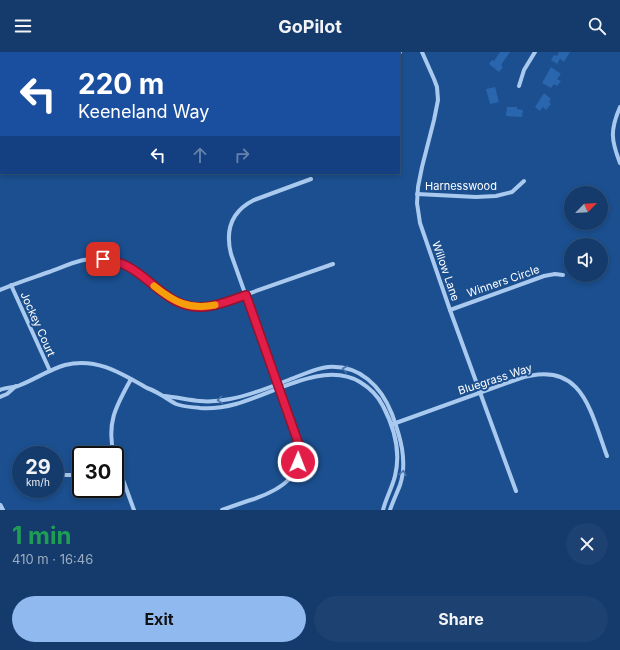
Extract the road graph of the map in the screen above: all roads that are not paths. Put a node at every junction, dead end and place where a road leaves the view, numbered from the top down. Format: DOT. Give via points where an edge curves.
graph roads {
  1 [pos="422,52"];
  2 [pos="535,52"];
  3 [pos="519,86"];
  4 [pos="620,107"];
  5 [pos="620,163"];
  6 [pos="312,179"];
  7 [pos="524,181"];
  8 [pos="417,194"];
  9 [pos="333,264"];
  10 [pos="563,275"];
  11 [pos="11,285"];
  12 [pos="0,290"];
  13 [pos="246,295"];
  14 [pos="450,310"];
  15 [pos="50,371"];
  16 [pos="131,379"];
  17 [pos="16,386"];
  18 [pos="279,386"];
  19 [pos="0,390"];
  20 [pos="480,392"];
  21 [pos="162,396"];
  22 [pos="0,397"];
  23 [pos="393,424"];
  24 [pos="112,446"];
  25 [pos="607,456"];
  26 [pos="64,474"];
  27 [pos="72,475"];
  28 [pos="124,483"];
  29 [pos="516,491"];
  30 [pos="0,506"];
  31 [pos="2,510"];
  32 [pos="134,510"];
  33 [pos="225,510"];
  34 [pos="383,510"];
  35 [pos="390,510"];
  1 -- 8 [label="street, Willow Lane" via="434,80 438,100"];
  2 -- 3 [label="street" via="524,70"];
  4 -- 5 [label="street" via="612,134"];
  6 -- 13 [label="street" via="254,200 236,215 228,238"];
  7 -- 8 [label="street, Harnesswood" via="512,192 496,196"];
  8 -- 14 [label="street, Willow Lane" via="420,223"];
  9 -- 13 [label="street"];
  10 -- 14 [label="street, Winners Circle" via="544,276"];
  11 -- 12 [label="street"];
  11 -- 13 [label="street" via="79,261 103,259 126,265 165,295 186,305 207,307"];
  11 -- 15 [label="street, Jockey Court"];
  13 -- 18 [label="street"];
  14 -- 20 [label="street, Willow Lane"];
  15 -- 16 [label="street" via="73,364 101,365"];
  15 -- 17 [label="street"];
  16 -- 21 [label="street"];
  16 -- 24 [label="street" via="113,416"];
  17 -- 19 [label="street"];
  17 -- 22 [label="street"];
  18 -- 21 [label="street, one-way" via="220,401"];
  18 -- 21 [label="street" via="237,404 213,408 181,405"];
  18 -- 23 [label="street" via="326,375 350,377 364,384 376,395"];
  23 -- 18 [label="street, one-way" via="390,408 383,395 363,375 352,370 336,367 320,369"];
  18 -- 33 [label="street" via="298,442 299,454 295,470 286,483 276,490"];
  20 -- 23 [label="street, Bluegrass Way"];
  20 -- 25 [label="street, Bluegrass Way" via="538,374 565,379 578,389 585,399"];
  20 -- 29 [label="street, Willow Lane"];
  23 -- 34 [label="street" via="397,463 394,481"];
  35 -- 23 [label="street, one-way" via="404,469 401,440"];
  26 -- 27 [label="street"];
  28 -- 32 [label="street"];
  30 -- 31 [label="street"];
}
